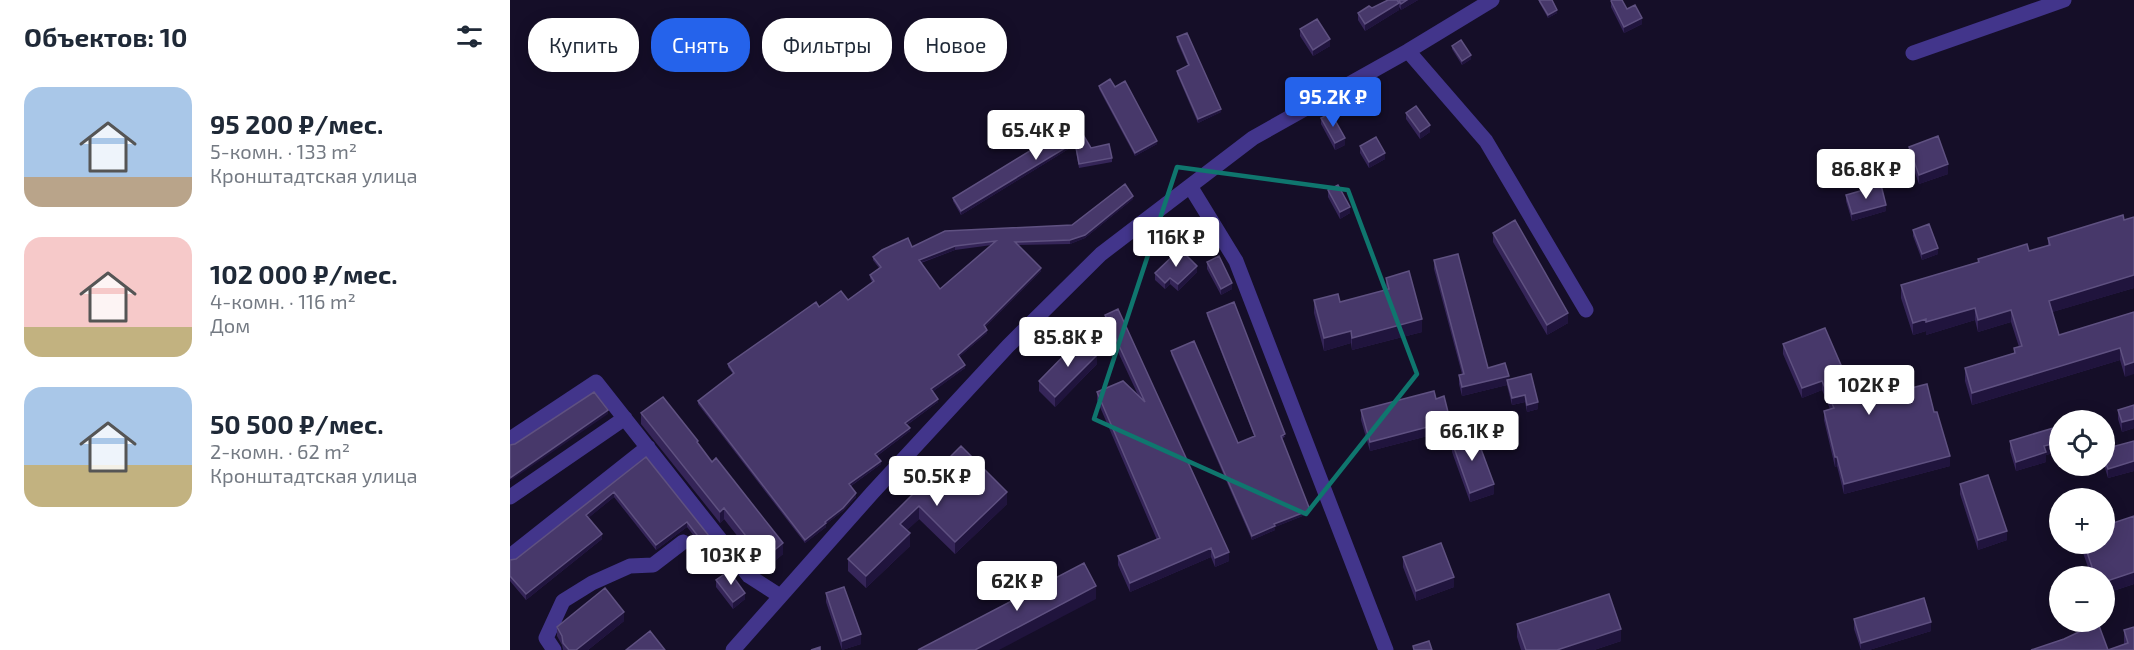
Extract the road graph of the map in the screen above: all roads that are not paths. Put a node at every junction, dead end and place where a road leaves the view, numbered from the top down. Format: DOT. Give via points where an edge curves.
graph roads {
  1 [pos="1492,0"];
  2 [pos="2064,0"];
  3 [pos="1408,51"];
  4 [pos="1913,53"];
  5 [pos="1190,186"];
  6 [pos="1586,310"];
  7 [pos="625,418"];
  8 [pos="510,439"];
  9 [pos="648,447"];
  10 [pos="510,497"];
  11 [pos="683,542"];
  12 [pos="510,556"];
  13 [pos="780,596"];
  14 [pos="554,650"];
  15 [pos="733,650"];
  16 [pos="1386,650"];
  1 -- 3 [label="street"];
  2 -- 4 [label="street"];
  3 -- 5 [label="street" via="1253,138"];
  3 -- 6 [label="street" via="1486,141"];
  5 -- 13 [label="street" via="1101,254 1017,338"];
  5 -- 16 [label="street" via="1236,261"];
  7 -- 8 [label="street" via="596,382"];
  7 -- 9 [label="street"];
  7 -- 10 [label="street"];
  9 -- 12 [label="street"];
  9 -- 13 [label="street" via="749,576"];
  11 -- 14 [label="street" via="653,565 630,566 563,601 546,638"];
  13 -- 15 [label="street"];
}
